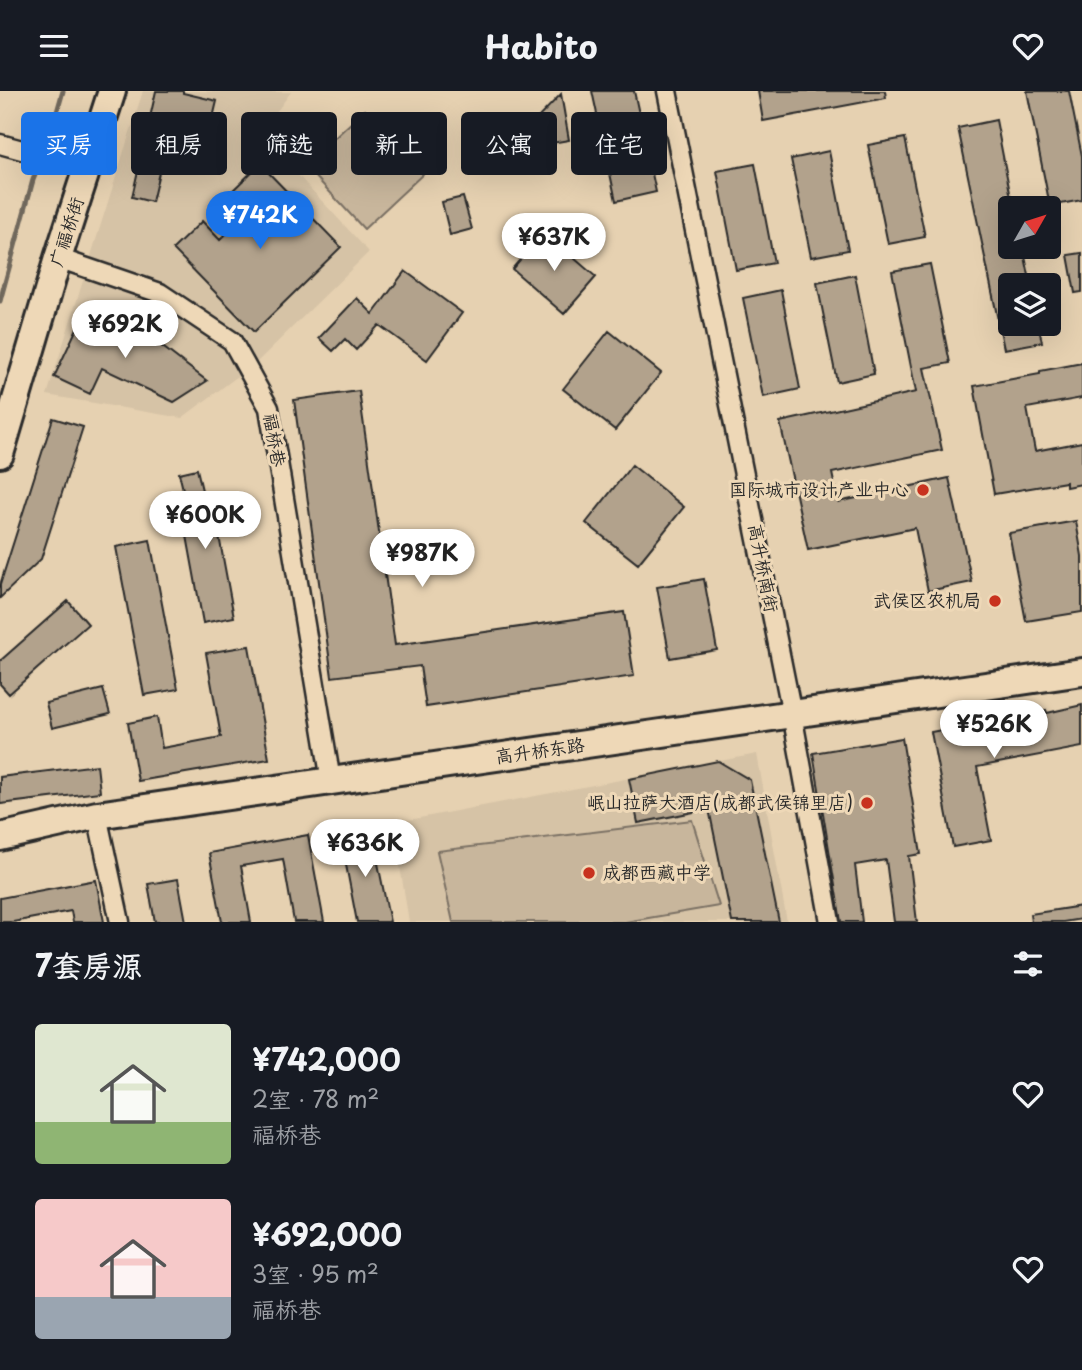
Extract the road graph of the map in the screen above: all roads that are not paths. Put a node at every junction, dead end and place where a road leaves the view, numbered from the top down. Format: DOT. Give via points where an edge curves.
graph roads {
  1 [pos="112,91"];
  2 [pos="667,91"];
  3 [pos="105,112"];
  4 [pos="0,144"];
  5 [pos="21,150"];
  6 [pos="86,175"];
  7 [pos="58,258"];
  8 [pos="0,454"];
  9 [pos="1082,672"];
  10 [pos="792,713"];
  11 [pos="331,782"];
  12 [pos="97,815"];
  13 [pos="0,837"];
  14 [pos="120,922"];
  15 [pos="830,922"];
  1 -- 3 [label="street, 广福桥街"];
  2 -- 10 [label="street, 高升桥南街"];
  4 -- 5 [label="street"];
  6 -- 7 [label="street, 广福桥街"];
  7 -- 8 [label="street, 广福桥街"];
  7 -- 11 [label="street, 福桥巷" via="160,293 232,341 270,408"];
  9 -- 10 [label="street, 高升桥东路"];
  10 -- 11 [label="street, 高升桥东路"];
  10 -- 15 [label="street, 高升桥南街"];
  11 -- 12 [label="street, 高升桥东路"];
  12 -- 13 [label="street, 高升桥东路"];
  12 -- 14 [label="street"];
}
